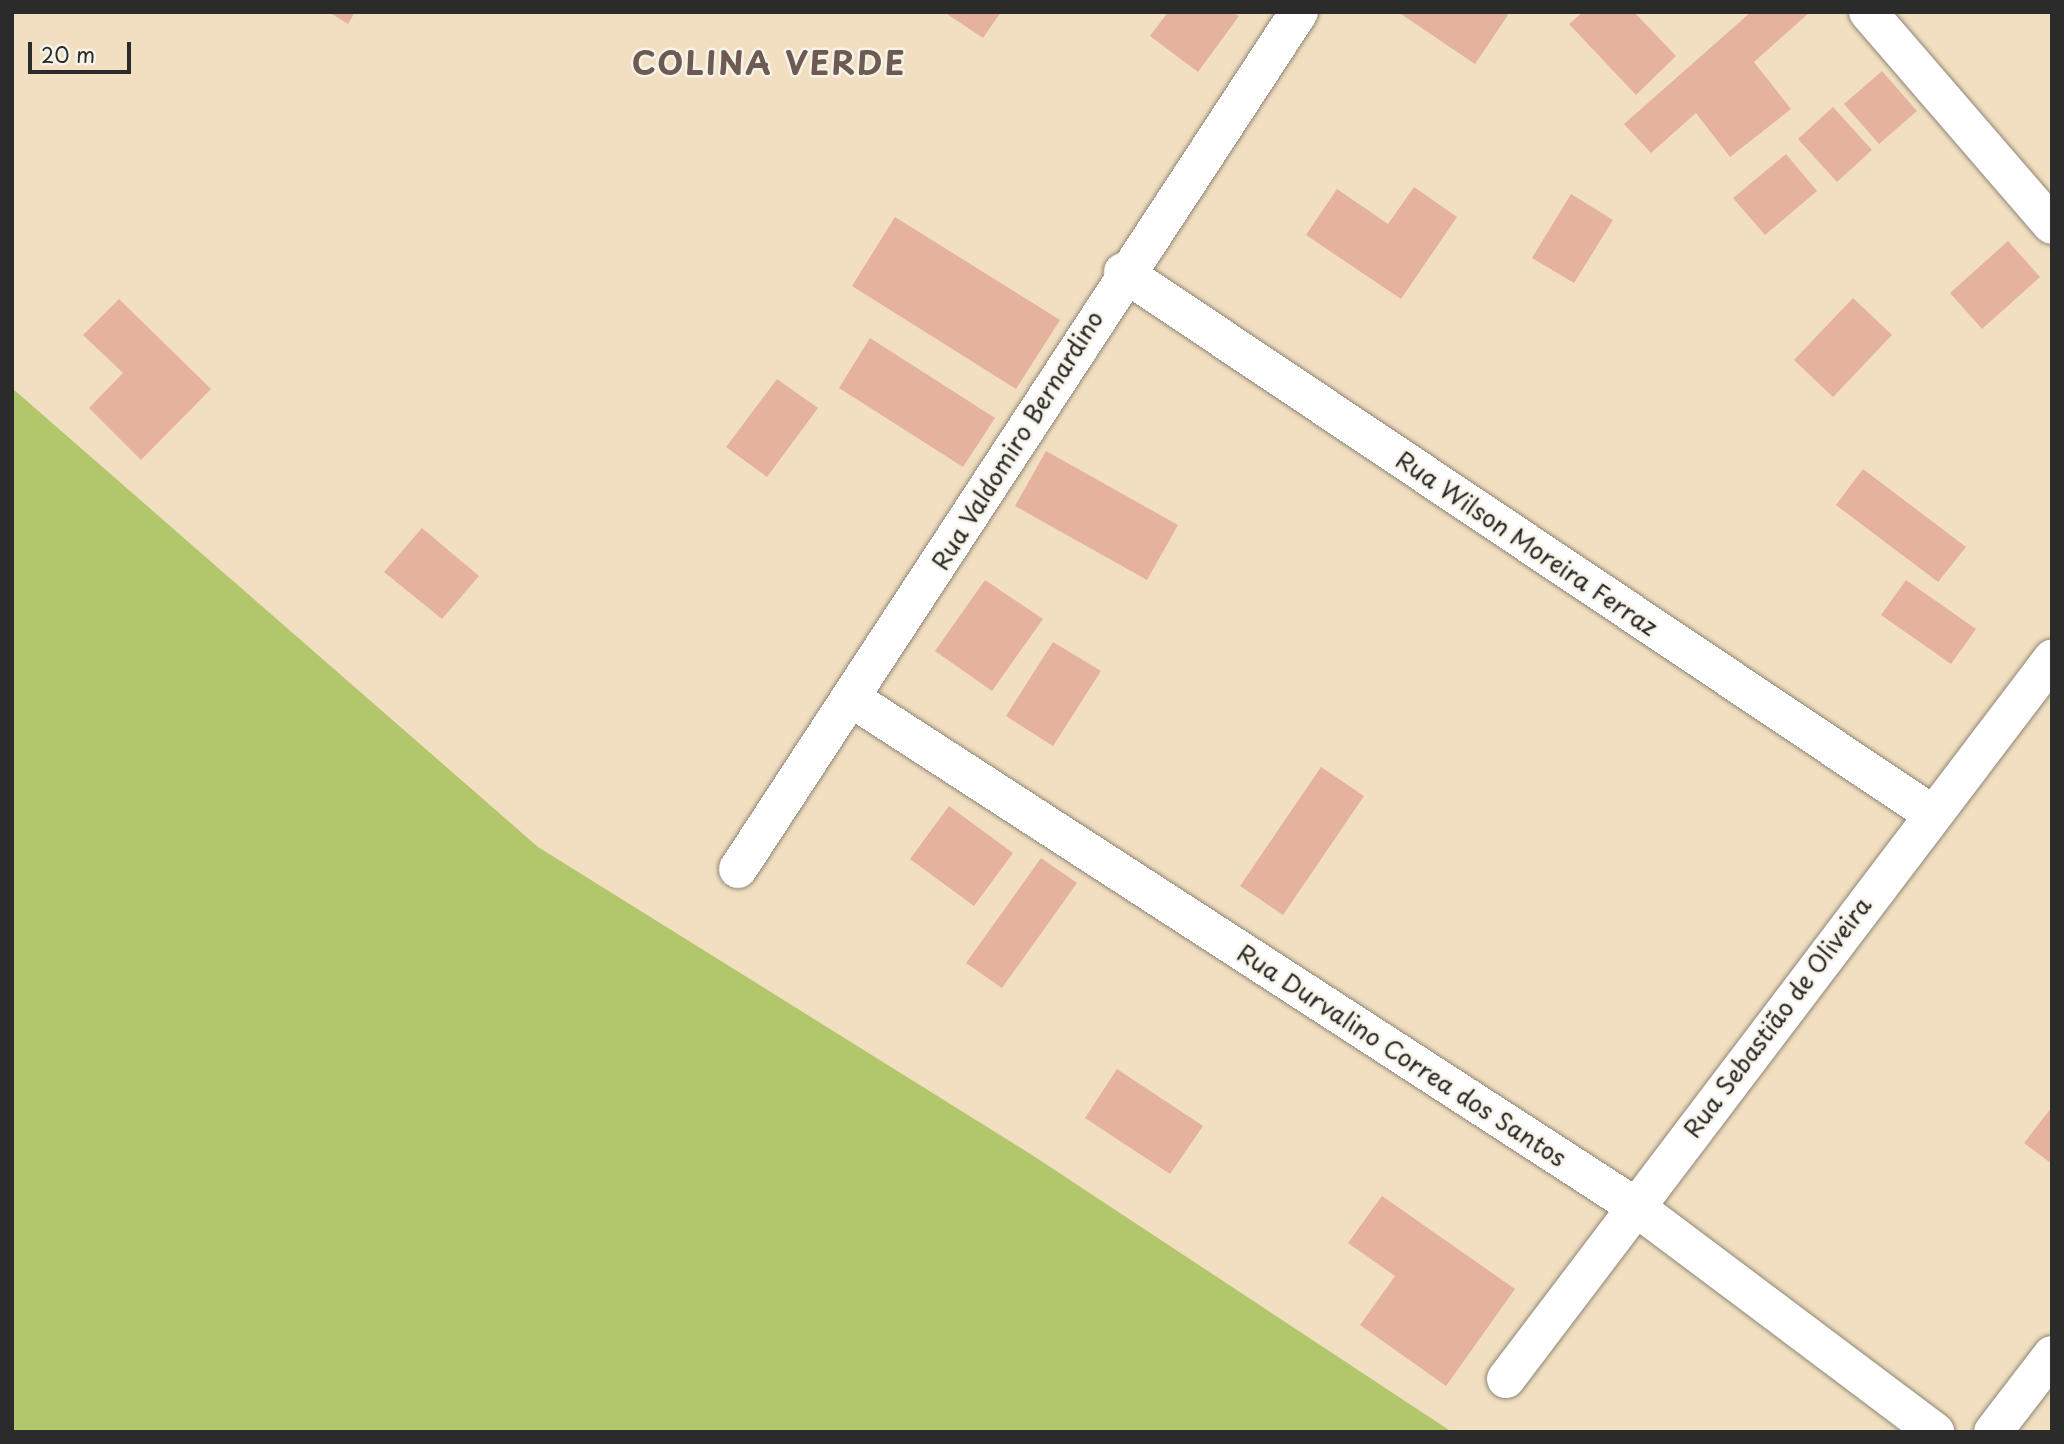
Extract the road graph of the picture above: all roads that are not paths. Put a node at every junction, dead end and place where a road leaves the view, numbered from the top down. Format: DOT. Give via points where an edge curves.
graph roads {
  1 [pos="1299,12"];
  2 [pos="1868,12"];
  3 [pos="2052,225"];
  4 [pos="1123,272"];
  5 [pos="2052,659"];
  6 [pos="854,700"];
  7 [pos="1932,814"];
  8 [pos="738,869"];
  9 [pos="1633,1205"];
  10 [pos="2052,1355"];
  11 [pos="1506,1380"];
  12 [pos="1935,1432"];
  13 [pos="1993,1432"];
  1 -- 4 [label="street, Rua Valdomiro Bernardino"];
  2 -- 3 [label="street"];
  4 -- 6 [label="street, Rua Valdomiro Bernardino"];
  4 -- 7 [label="street, Rua Wilson Moreira Ferraz"];
  5 -- 7 [label="street, Rua Sebastião de Oliveira"];
  6 -- 8 [label="street, Rua Valdomiro Bernardino"];
  6 -- 9 [label="street, Rua Durvalino Correa dos Santos"];
  7 -- 9 [label="street, Rua Sebastião de Oliveira"];
  9 -- 11 [label="street, Rua Sebastião de Oliveira"];
  9 -- 12 [label="street, Rua Durvalino Correa dos Santos"];
  10 -- 13 [label="street"];
}
